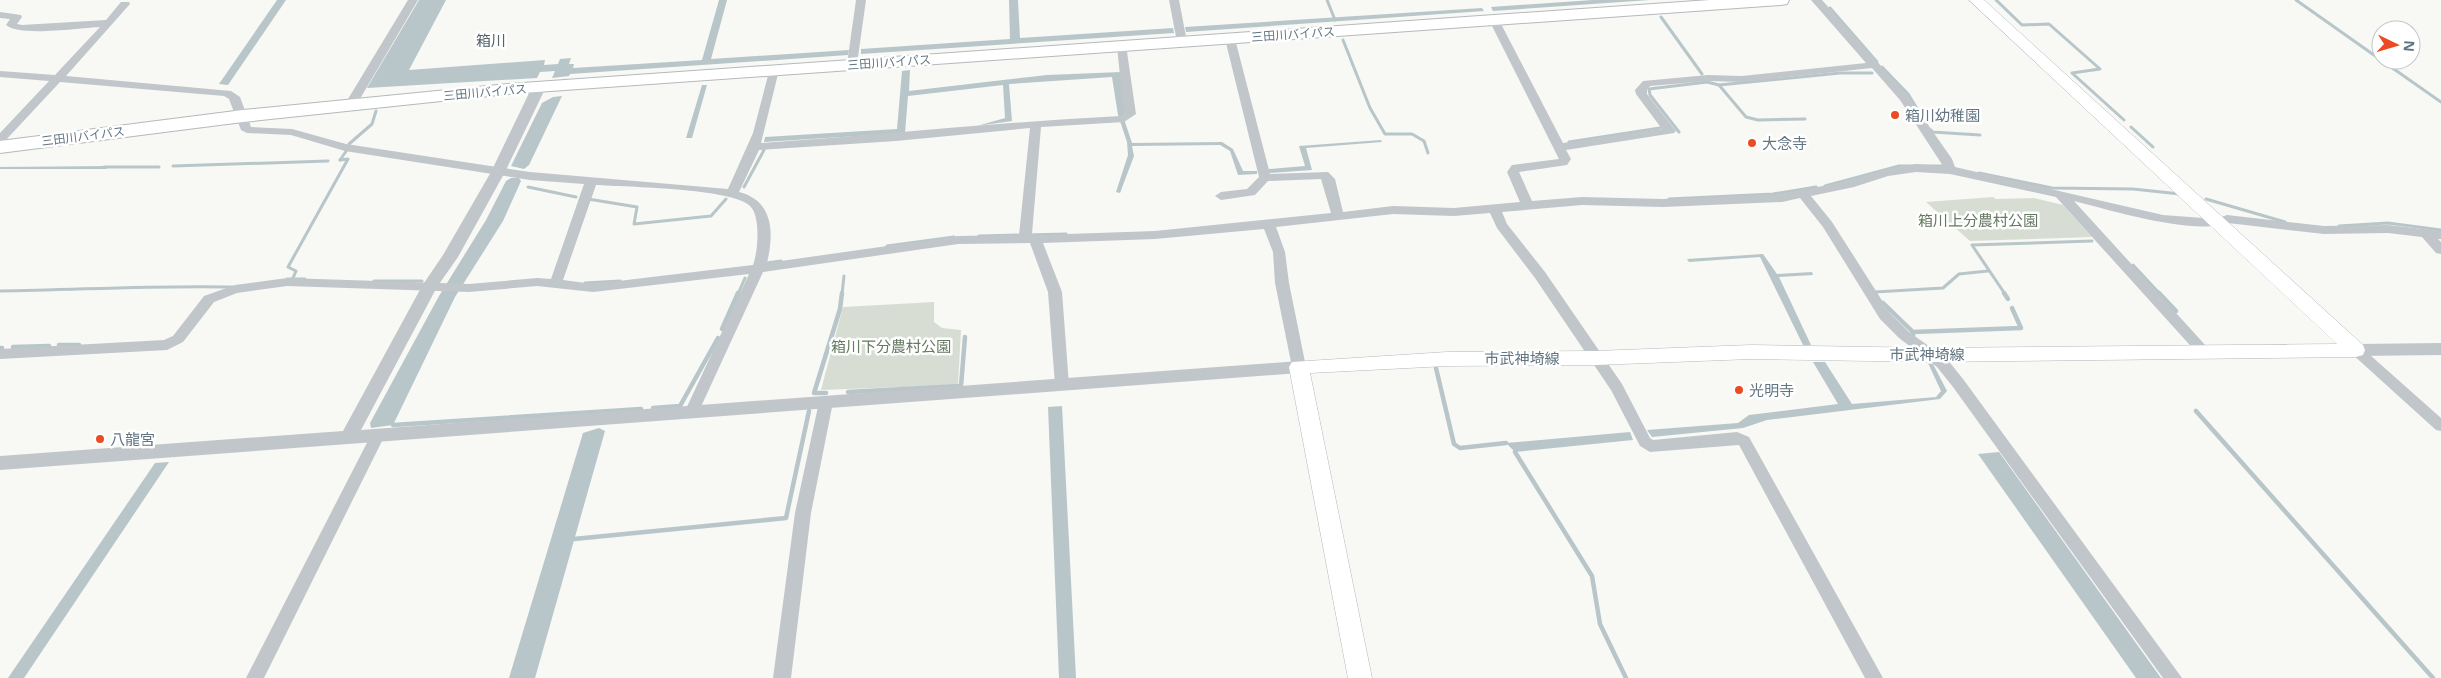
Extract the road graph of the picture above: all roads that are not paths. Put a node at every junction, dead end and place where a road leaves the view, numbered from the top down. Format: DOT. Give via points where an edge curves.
graph roads {
  1 [pos="413,0"];
  2 [pos="861,0"];
  3 [pos="1174,0"];
  4 [pos="1781,0"];
  5 [pos="1816,0"];
  6 [pos="1976,0"];
  7 [pos="125,4"];
  8 [pos="0,16"];
  9 [pos="1494,20"];
  10 [pos="109,23"];
  11 [pos="1230,38"];
  12 [pos="1182,42"];
  13 [pos="1122,46"];
  14 [pos="852,64"];
  15 [pos="1874,65"];
  16 [pos="774,70"];
  17 [pos="0,74"];
  18 [pos="59,78"];
  19 [pos="539,87"];
  20 [pos="351,104"];
  21 [pos="243,116"];
  22 [pos="1036,124"];
  23 [pos="0,140"];
  24 [pos="0,147"];
  25 [pos="755,147"];
  26 [pos="1561,147"];
  27 [pos="1949,168"];
  28 [pos="498,172"];
  29 [pos="1265,178"];
  30 [pos="592,180"];
  31 [pos="732,193"];
  32 [pos="2060,194"];
  33 [pos="1804,195"];
  34 [pos="1221,196"];
  35 [pos="1526,204"];
  36 [pos="1495,209"];
  37 [pos="1338,213"];
  38 [pos="2217,223"];
  39 [pos="1269,225"];
  40 [pos="2425,232"];
  41 [pos="1028,235"];
  42 [pos="2441,235"];
  43 [pos="2441,250"];
  44 [pos="758,268"];
  45 [pos="556,283"];
  46 [pos="435,287"];
  47 [pos="2441,349"];
  48 [pos="2202,350"];
  49 [pos="2356,350"];
  50 [pos="0,354"];
  51 [pos="1932,354"];
  52 [pos="1596,358"];
  53 [pos="1299,367"];
  54 [pos="1062,385"];
  55 [pos="826,402"];
  56 [pos="692,411"];
  57 [pos="2441,426"];
  58 [pos="378,435"];
  59 [pos="348,438"];
  60 [pos="0,463"];
  61 [pos="255,678"];
  62 [pos="782,678"];
  63 [pos="1360,678"];
  64 [pos="1874,678"];
  65 [pos="2173,678"];
  1 -- 20 [label="street"];
  2 -- 14 [label="street"];
  3 -- 12 [label="street"];
  4 -- 9 [label="highway, 三田川バイパス"];
  5 -- 15 [label="street"];
  6 -- 38 [label="main road"];
  7 -- 10 [label="street"];
  8 -- 10 [label="street" via="17,17 12,25 21,28"];
  9 -- 11 [label="highway, 三田川バイパス"];
  9 -- 26 [label="street"];
  10 -- 18 [label="street"];
  11 -- 12 [label="highway, 三田川バイパス"];
  11 -- 29 [label="street"];
  12 -- 13 [label="highway, 三田川バイパス"];
  13 -- 14 [label="highway, 三田川バイパス"];
  13 -- 22 [label="street" via="1130,114 1121,119"];
  14 -- 16 [label="highway, 三田川バイパス"];
  15 -- 26 [label="street" via="1742,79 1647,83 1641,90 1642,94 1670,130"];
  15 -- 27 [label="street" via="1904,98"];
  16 -- 19 [label="highway, 三田川バイパス"];
  16 -- 25 [label="street" via="762,130"];
  17 -- 18 [label="street"];
  18 -- 21 [label="street" via="227,94 234,97"];
  18 -- 23 [label="street"];
  19 -- 20 [label="highway, 三田川バイパス"];
  19 -- 28 [label="street"];
  20 -- 21 [label="highway, 三田川バイパス"];
  21 -- 24 [label="highway, 三田川バイパス"];
  21 -- 28 [label="street" via="247,130 256,132 292,132 345,147"];
  22 -- 25 [label="street" via="896,138"];
  22 -- 41 [label="street"];
  25 -- 31 [label="street"];
  26 -- 35 [label="street" via="1563,162 1516,168 1513,172"];
  27 -- 32 [label="street"];
  27 -- 33 [label="street" via="1916,168 1886,173"];
  28 -- 30 [label="street"];
  28 -- 46 [label="street"];
  29 -- 34 [label="street" via="1252,192"];
  29 -- 37 [label="street" via="1324,175 1329,179"];
  30 -- 31 [label="street"];
  30 -- 45 [label="street"];
  31 -- 44 [label="street" via="756,204 762,216 764,232"];
  32 -- 38 [label="street" via="2162,219"];
  32 -- 48 [label="street"];
  33 -- 35 [label="street" via="1662,203 1582,201"];
  33 -- 51 [label="street" via="1828,225 1885,316"];
  35 -- 36 [label="street"];
  36 -- 37 [label="street"];
  36 -- 52 [label="street" via="1501,225 1540,275"];
  37 -- 39 [label="street"];
  38 -- 40 [label="street" via="2227,219 2324,230"];
  38 -- 49 [label="main road"];
  39 -- 41 [label="street" via="1105,238"];
  39 -- 53 [label="street" via="1279,252"];
  40 -- 42 [label="street"];
  40 -- 43 [label="street"];
  41 -- 44 [label="street" via="958,240"];
  41 -- 54 [label="street" via="1050,274 1055,292"];
  44 -- 45 [label="street" via="593,288"];
  44 -- 56 [label="street"];
  45 -- 46 [label="street"];
  46 -- 50 [label="street" via="287,282 235,289 209,299 178,339 167,345"];
  46 -- 59 [label="street"];
  47 -- 49 [label="street"];
  48 -- 49 [label="main road, 市武神埼線"];
  48 -- 51 [label="main road, 市武神埼線"];
  49 -- 57 [label="street"];
  51 -- 52 [label="main road, 市武神埼線" via="1751,352"];
  51 -- 65 [label="street" via="1958,383"];
  52 -- 53 [label="main road, 市武神埼線" via="1447,359"];
  52 -- 64 [label="street" via="1618,388 1650,446 1744,440"];
  53 -- 54 [label="street"];
  53 -- 63 [label="main road"];
  54 -- 55 [label="street"];
  55 -- 56 [label="street"];
  55 -- 62 [label="street" via="803,513"];
  56 -- 58 [label="street"];
  58 -- 59 [label="street"];
  58 -- 61 [label="street"];
  59 -- 60 [label="street"];
}
